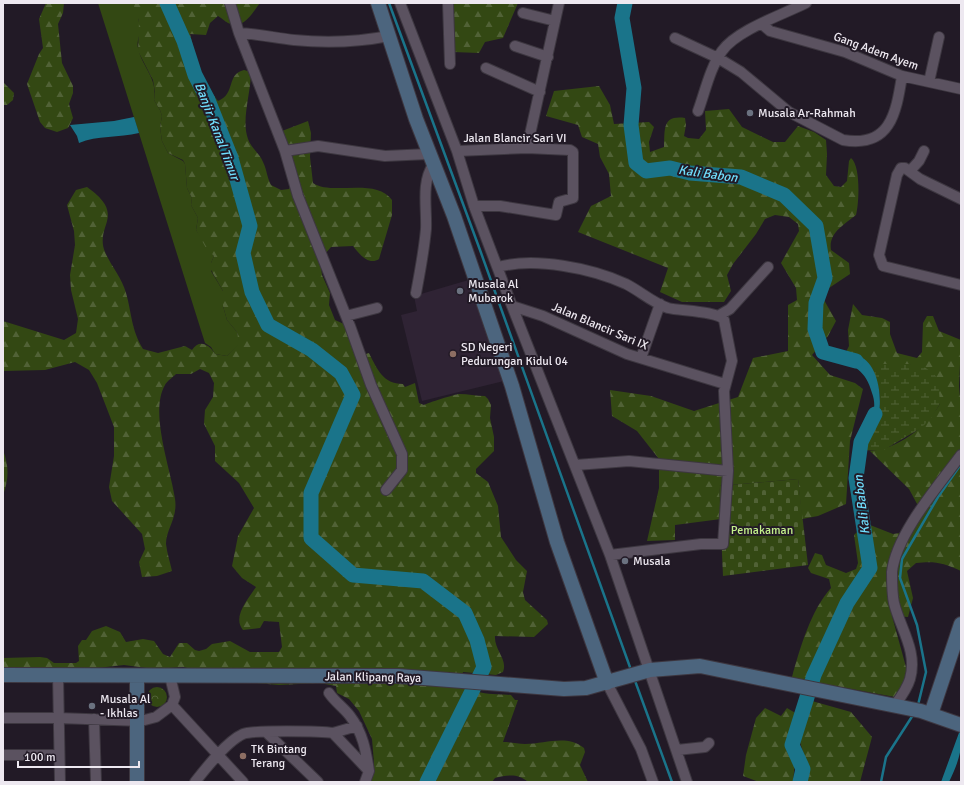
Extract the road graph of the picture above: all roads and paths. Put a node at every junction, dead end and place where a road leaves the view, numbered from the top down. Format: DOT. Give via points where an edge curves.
graph roads {
  1 [pos="230,3"];
  2 [pos="378,3"];
  3 [pos="400,3"];
  4 [pos="448,3"];
  5 [pos="559,3"];
  6 [pos="806,3"];
  7 [pos="523,13"];
  8 [pos="555,21"];
  9 [pos="762,24"];
  10 [pos="239,33"];
  11 [pos="389,36"];
  12 [pos="939,37"];
  13 [pos="675,38"];
  14 [pos="515,46"];
  15 [pos="548,57"];
  16 [pos="718,58"];
  17 [pos="450,64"];
  18 [pos="486,68"];
  19 [pos="902,76"];
  20 [pos="929,82"];
  21 [pos="961,89"];
  22 [pos="540,92"];
  23 [pos="698,111"];
  24 [pos="527,148"];
  25 [pos="285,151"];
  26 [pos="457,151"];
  27 [pos="924,151"];
  28 [pos="431,160"];
  29 [pos="910,171"];
  30 [pos="961,199"];
  31 [pos="474,206"];
  32 [pos="498,267"];
  33 [pos="768,267"];
  34 [pos="961,285"];
  35 [pos="416,293"];
  36 [pos="660,304"];
  37 [pos="512,306"];
  38 [pos="377,308"];
  39 [pos="346,316"];
  40 [pos="718,316"];
  41 [pos="642,358"];
  42 [pos="725,384"];
  43 [pos="961,455"];
  44 [pos="576,465"];
  45 [pos="728,471"];
  46 [pos="386,490"];
  47 [pos="610,555"];
  48 [pos="961,624"];
  49 [pos="646,671"];
  50 [pos="3,675"];
  51 [pos="58,675"];
  52 [pos="137,676"];
  53 [pos="170,676"];
  54 [pos="612,682"];
  55 [pos="329,692"];
  56 [pos="172,705"];
  57 [pos="899,706"];
  58 [pos="930,714"];
  59 [pos="3,718"];
  60 [pos="58,718"];
  61 [pos="94,719"];
  62 [pos="138,720"];
  63 [pos="961,725"];
  64 [pos="357,726"];
  65 [pos="266,732"];
  66 [pos="333,733"];
  67 [pos="709,744"];
  68 [pos="677,750"];
  69 [pos="3,755"];
  70 [pos="59,755"];
  71 [pos="217,755"];
  72 [pos="367,776"];
  73 [pos="60,782"];
  74 [pos="96,782"];
  75 [pos="138,782"];
  76 [pos="195,782"];
  77 [pos="243,782"];
  78 [pos="318,782"];
  79 [pos="653,782"];
  80 [pos="687,782"];
  1 -- 10 [label="street"];
  2 -- 11 [label="main road"];
  3 -- 26 [label="street"];
  4 -- 17 [label="street"];
  5 -- 8 [label="street"];
  6 -- 9 [label="street"];
  7 -- 8 [label="street"];
  8 -- 15 [label="street"];
  9 -- 16 [label="street" via="737,36"];
  9 -- 19 [label="street, Gang Adem Ayem" via="770,31 845,52"];
  10 -- 11 [label="street" via="294,40 359,42"];
  10 -- 25 [label="street"];
  11 -- 28 [label="main road"];
  12 -- 20 [label="street"];
  13 -- 16 [label="street"];
  14 -- 15 [label="street"];
  15 -- 22 [label="street"];
  16 -- 19 [label="street" via="741,72 789,112 843,140 852,142 869,140 882,134 894,113"];
  16 -- 23 [label="street"];
  18 -- 22 [label="street"];
  19 -- 20 [label="street, Gang Adem Ayem"];
  20 -- 21 [label="street, Gang Adem Ayem"];
  22 -- 24 [label="street"];
  24 -- 26 [label="street, Jalan Blancir Sari VI"];
  24 -- 31 [label="street, Jalan Blancir Sari VI" via="572,151 573,198 559,202 556,215 500,206"];
  25 -- 28 [label="street" via="318,146"];
  25 -- 39 [label="street" via="298,196"];
  26 -- 31 [label="street"];
  27 -- 29 [label="street"];
  28 -- 35 [label="street" via="426,182 426,229 422,266"];
  28 -- 54 [label="main road" via="454,216 512,386 557,542"];
  29 -- 30 [label="street" via="920,179"];
  29 -- 34 [label="street" via="902,167 898,172 879,247 880,262 883,266"];
  31 -- 32 [label="street"];
  32 -- 36 [label="street" via="520,262 535,263 606,276"];
  32 -- 37 [label="street"];
  33 -- 40 [label="street" via="730,309"];
  36 -- 40 [label="street"];
  36 -- 41 [label="street"];
  37 -- 41 [label="street, Jalan Blancir Sari IX" via="543,316 627,354"];
  37 -- 44 [label="street"];
  38 -- 39 [label="street"];
  39 -- 46 [label="street" via="371,385 402,454 402,470"];
  40 -- 42 [label="street" via="725,323 732,361"];
  41 -- 42 [label="street, Jalan Blancir Sari IX"];
  42 -- 45 [label="street"];
  43 -- 57 [label="street" via="922,507 896,556 892,573 894,603 907,637 912,669"];
  44 -- 45 [label="street" via="629,461"];
  44 -- 47 [label="street"];
  45 -- 47 [label="street" via="723,544 701,544"];
  47 -- 49 [label="street"];
  48 -- 58 [label="main road"];
  49 -- 54 [label="main road, Jalan Klipang Raya"];
  49 -- 57 [label="main road, Jalan Klipang Raya" via="700,666"];
  49 -- 68 [label="street"];
  50 -- 51 [label="main road, Jalan Klipang Raya"];
  51 -- 52 [label="main road, Jalan Klipang Raya"];
  51 -- 60 [label="street"];
  52 -- 53 [label="main road, Jalan Klipang Raya"];
  52 -- 62 [label="main road"];
  53 -- 54 [label="main road, Jalan Klipang Raya" via="398,676 564,689 586,688"];
  53 -- 56 [label="street" via="175,698"];
  54 -- 79 [label="street"];
  55 -- 64 [label="street"];
  56 -- 62 [label="street" via="156,717"];
  56 -- 71 [label="street"];
  57 -- 58 [label="main road, Jalan Klipang Raya"];
  58 -- 63 [label="main road, Jalan Klipang Raya"];
  59 -- 60 [label="street"];
  60 -- 61 [label="street"];
  60 -- 70 [label="street"];
  61 -- 62 [label="street"];
  61 -- 74 [label="street"];
  62 -- 75 [label="main road"];
  64 -- 66 [label="street"];
  64 -- 72 [label="street" via="365,746"];
  65 -- 66 [label="street"];
  65 -- 71 [label="street" via="243,734"];
  65 -- 78 [label="street"];
  66 -- 72 [label="street"];
  67 -- 68 [label="street" via="705,747"];
  68 -- 80 [label="street"];
  69 -- 70 [label="street"];
  70 -- 73 [label="street"];
  71 -- 76 [label="street"];
  71 -- 77 [label="street"];
}
